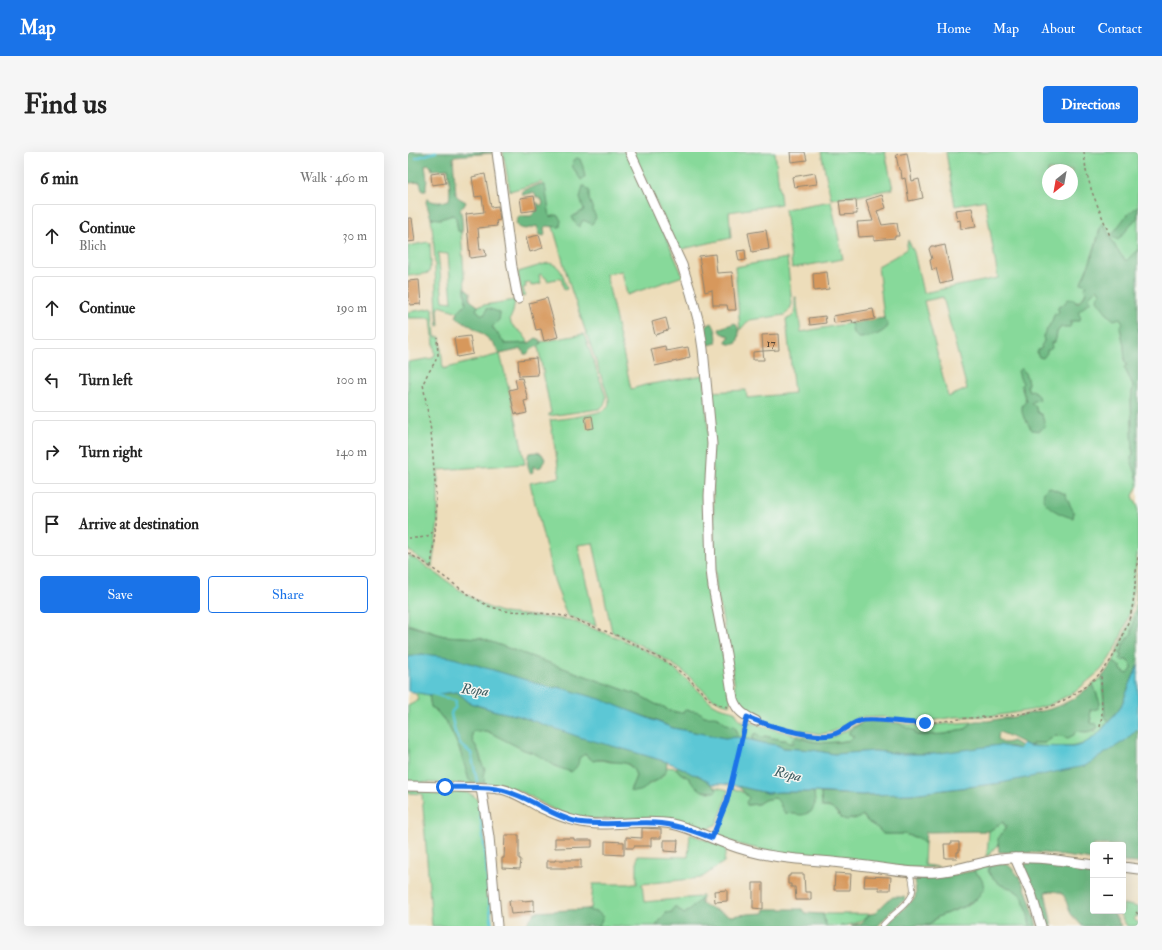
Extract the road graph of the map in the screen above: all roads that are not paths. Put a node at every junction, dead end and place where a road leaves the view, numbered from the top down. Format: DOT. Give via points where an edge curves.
graph roads {
  1 [pos="497,152"];
  2 [pos="630,152"];
  3 [pos="518,299"];
  4 [pos="756,721"];
  5 [pos="408,786"];
  6 [pos="481,788"];
  7 [pos="1015,858"];
  8 [pos="1090,865"];
  9 [pos="1126,868"];
  10 [pos="1138,869"];
  11 [pos="910,871"];
  12 [pos="497,926"];
  13 [pos="882,926"];
  14 [pos="1041,926"];
  1 -- 3 [label="street"];
  2 -- 4 [label="street" via="682,265 699,323 711,435 709,496 714,593 735,706"];
  5 -- 6 [label="street"];
  6 -- 11 [label="street" via="502,789 578,822 671,824 730,846 766,855"];
  6 -- 12 [label="street"];
  7 -- 8 [label="street" via="1039,858"];
  7 -- 11 [label="street" via="946,871"];
  7 -- 14 [label="street" via="1032,896"];
  9 -- 10 [label="street"];
  11 -- 13 [label="lane" via="912,893"];
}
